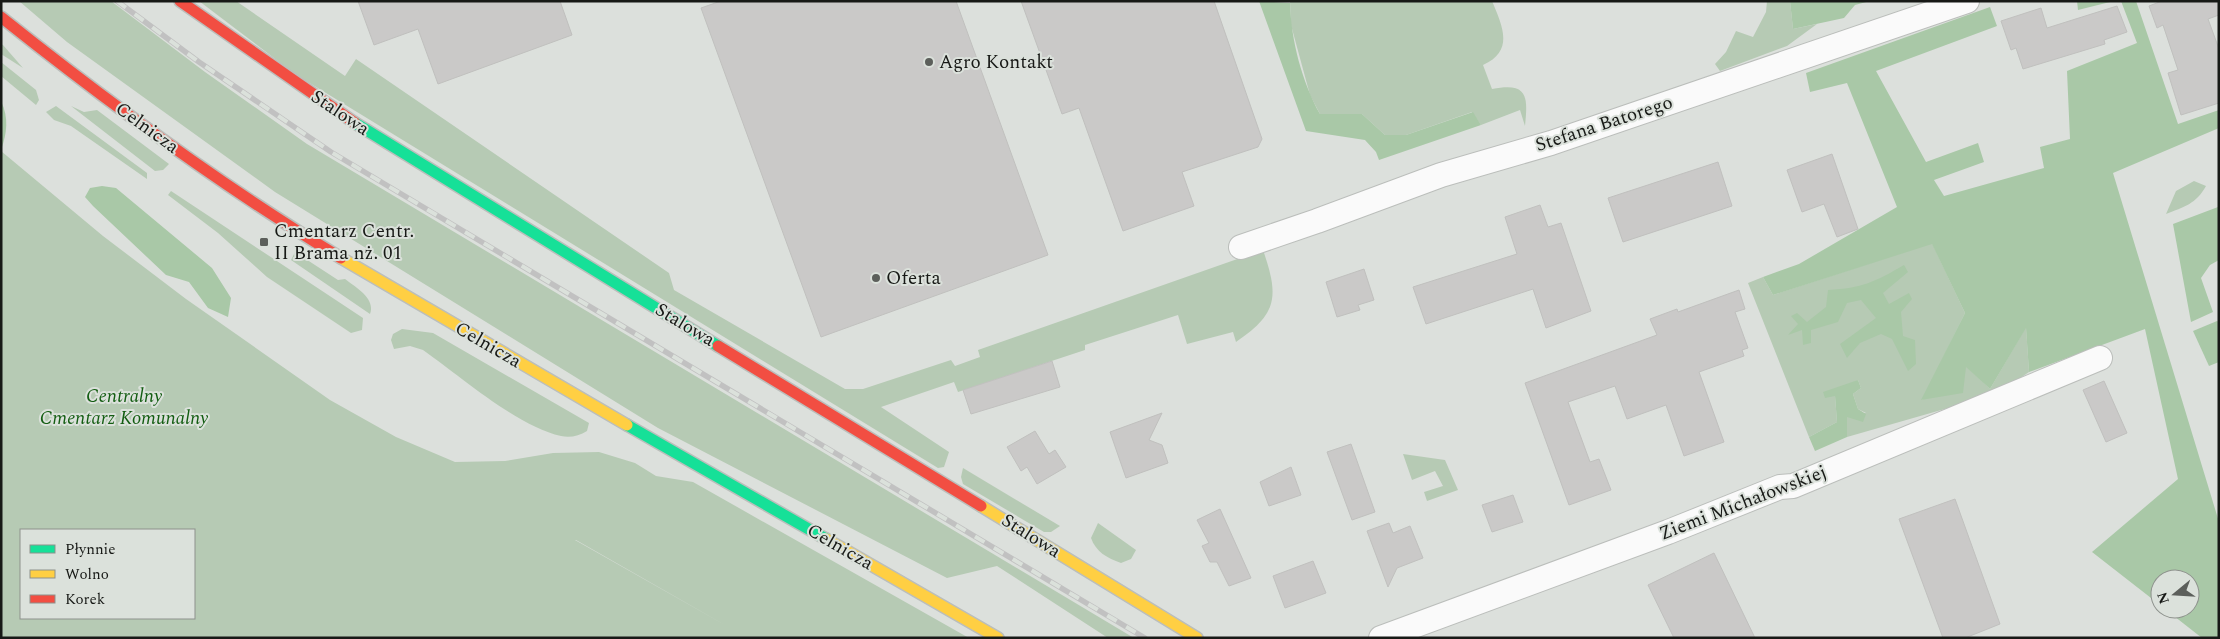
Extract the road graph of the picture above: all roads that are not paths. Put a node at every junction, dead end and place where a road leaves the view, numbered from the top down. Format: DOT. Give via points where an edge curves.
graph roads {
  1 [pos="180,1"];
  2 [pos="1967,1"];
  3 [pos="1,17"];
  4 [pos="1241,247"];
  5 [pos="2100,358"];
  6 [pos="998,638"];
  7 [pos="1197,638"];
  8 [pos="1381,638"];
  1 -- 7 [label="street, Stalowa" via="366,131"];
  2 -- 4 [label="street, Stefana Batorego" via="1551,143 1441,175"];
  3 -- 6 [label="street, Celnicza" via="183,155 278,220 402,295"];
  5 -- 8 [label="street, Ziemi Michałowskiej" via="1793,486 1780,487"];
}
